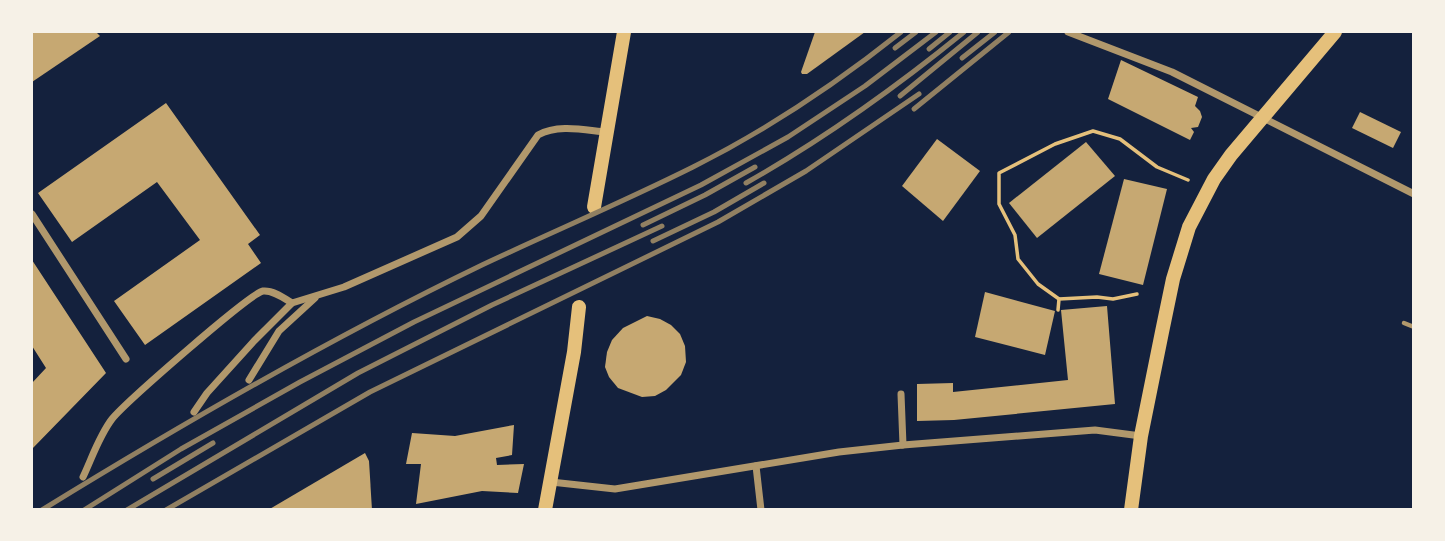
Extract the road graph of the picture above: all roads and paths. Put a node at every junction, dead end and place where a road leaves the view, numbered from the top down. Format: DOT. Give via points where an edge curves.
graph roads {
  1 [pos="624,32"];
  2 [pos="1068,32"];
  3 [pos="1335,32"];
  4 [pos="1262,117"];
  5 [pos="606,132"];
  6 [pos="1188,180"];
  7 [pos="1413,194"];
  8 [pos="594,207"];
  9 [pos="32,214"];
  10 [pos="1137,294"];
  11 [pos="318,295"];
  12 [pos="1059,299"];
  13 [pos="292,303"];
  14 [pos="579,307"];
  15 [pos="1058,310"];
  16 [pos="1404,323"];
  17 [pos="1413,327"];
  18 [pos="126,359"];
  19 [pos="249,380"];
  20 [pos="901,394"];
  21 [pos="194,412"];
  22 [pos="1141,436"];
  23 [pos="903,444"];
  24 [pos="756,466"];
  25 [pos="83,477"];
  26 [pos="551,482"];
  27 [pos="545,509"];
  28 [pos="761,509"];
  29 [pos="1131,509"];
  1 -- 5 [label="main road"];
  2 -- 4 [label="street" via="1172,72"];
  3 -- 4 [label="main road"];
  4 -- 7 [label="street"];
  4 -- 22 [label="main road" via="1214,179 1189,227 1173,279"];
  5 -- 8 [label="main road"];
  5 -- 11 [label="street" via="560,128 538,135 481,216 457,237"];
  6 -- 12 [label="path" via="1157,167 1120,139 1093,131 1055,144 999,173 999,204 1015,235 1018,259 1038,284"];
  9 -- 18 [label="street"];
  10 -- 12 [label="path"];
  11 -- 13 [label="street"];
  11 -- 19 [label="street" via="279,331"];
  12 -- 15 [label="path"];
  13 -- 21 [label="street"];
  13 -- 25 [label="street" via="264,291 241,304 129,400 111,420"];
  14 -- 26 [label="main road"];
  16 -- 17 [label="lane"];
  20 -- 23 [label="street"];
  22 -- 23 [label="street" via="1095,430"];
  22 -- 29 [label="main road"];
  23 -- 24 [label="street"];
  24 -- 26 [label="street" via="615,489"];
  24 -- 28 [label="street"];
  26 -- 27 [label="main road"];
}
